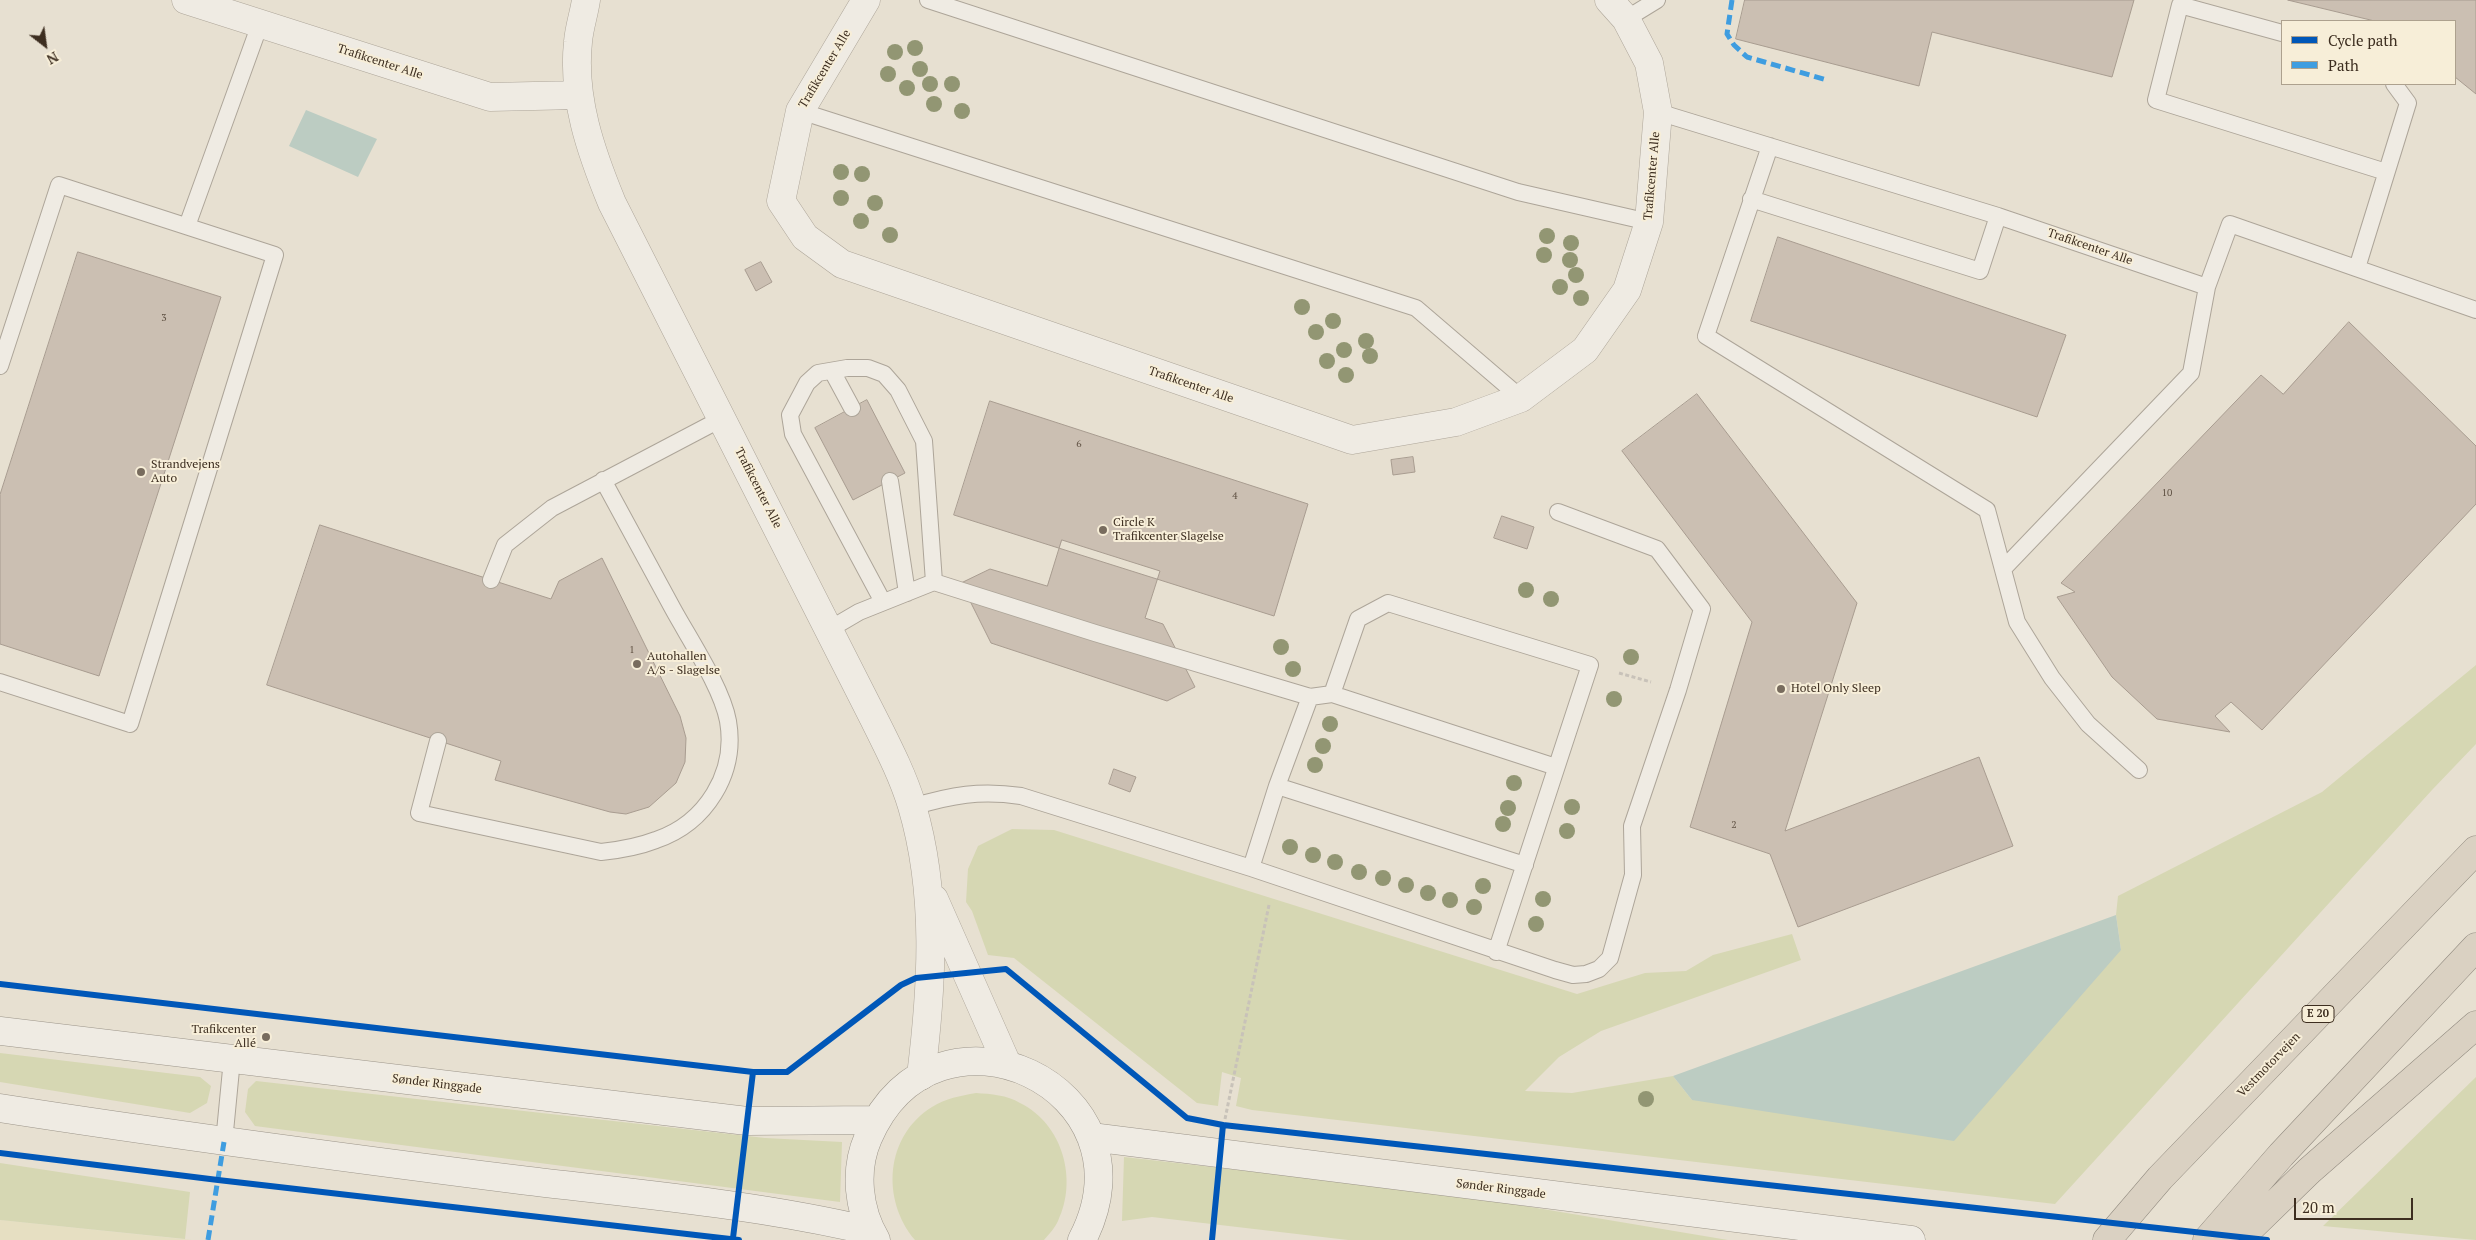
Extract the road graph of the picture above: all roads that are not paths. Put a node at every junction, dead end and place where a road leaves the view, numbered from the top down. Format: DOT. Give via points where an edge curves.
graph roads {
  1 [pos="186,0"];
  2 [pos="586,0"];
  3 [pos="866,0"];
  4 [pos="928,0"];
  5 [pos="1657,0"];
  6 [pos="1618,10"];
  7 [pos="260,24"];
  8 [pos="2281,33"];
  9 [pos="2395,85"];
  10 [pos="578,95"];
  11 [pos="800,111"];
  12 [pos="1658,112"];
  13 [pos="1770,146"];
  14 [pos="2386,172"];
  15 [pos="1751,199"];
  16 [pos="1998,216"];
  17 [pos="1649,222"];
  18 [pos="187,226"];
  19 [pos="2357,268"];
  20 [pos="2207,287"];
  21 [pos="2476,310"];
  22 [pos="0,366"];
  23 [pos="832,371"];
  24 [pos="1521,398"];
  25 [pos="852,408"];
  26 [pos="722,418"];
  27 [pos="603,480"];
  28 [pos="890,481"];
  29 [pos="1558,512"];
  30 [pos="2003,569"];
  31 [pos="491,580"];
  32 [pos="934,582"];
  33 [pos="907,593"];
  34 [pos="883,602"];
  35 [pos="830,629"];
  36 [pos="0,682"];
  37 [pos="1332,694"];
  38 [pos="1310,697"];
  39 [pos="438,741"];
  40 [pos="1556,767"];
  41 [pos="2139,770"];
  42 [pos="1278,786"];
  43 [pos="912,807"];
  44 [pos="2476,850"];
  45 [pos="1525,865"];
  46 [pos="1251,868"];
  47 [pos="928,884"];
  48 [pos="2476,947"];
  49 [pos="1496,952"];
  50 [pos="2476,1025"];
  51 [pos="0,1032"];
  52 [pos="232,1059"];
  53 [pos="1007,1064"];
  54 [pos="921,1076"];
  55 [pos="0,1108"];
  56 [pos="876,1120"];
  57 [pos="1091,1137"];
  58 [pos="224,1142"];
  59 [pos="2137,1204"];
  60 [pos="873,1236"];
  61 [pos="1082,1240"];
  62 [pos="1910,1240"];
  63 [pos="2100,1240"];
  64 [pos="2107,1240"];
  65 [pos="2207,1240"];
  66 [pos="2238,1240"];
  1 -- 7 [label="street, Trafikcenter Alle"];
  2 -- 10 [label="street, Trafikcenter Alle" via="578,42"];
  3 -- 11 [label="street, Trafikcenter Alle"];
  4 -- 17 [label="lane" via="1518,192"];
  5 -- 6 [label="lane"];
  6 -- 12 [label="street, Trafikcenter Alle" via="1649,63"];
  7 -- 10 [label="street, Trafikcenter Alle" via="490,97"];
  7 -- 18 [label="lane"];
  8 -- 14 [label="lane" via="2180,6 2156,100"];
  9 -- 14 [label="lane" via="2408,103"];
  10 -- 26 [label="street, Trafikcenter Alle" via="595,161 612,203"];
  11 -- 24 [label="lane" via="1416,308"];
  11 -- 24 [label="street, Trafikcenter Alle" via="781,201 805,237 842,264 1352,440 1456,422"];
  12 -- 13 [label="lane, Trafikcenter Alle"];
  12 -- 17 [label="street, Trafikcenter Alle"];
  13 -- 15 [label="lane"];
  13 -- 16 [label="lane, Trafikcenter Alle"];
  14 -- 19 [label="lane"];
  15 -- 16 [label="lane" via="1980,271"];
  15 -- 30 [label="lane" via="1706,336 1986,510"];
  16 -- 20 [label="lane, Trafikcenter Alle"];
  17 -- 24 [label="street, Trafikcenter Alle" via="1627,290 1585,350"];
  18 -- 22 [label="lane" via="59,185"];
  18 -- 36 [label="lane" via="275,255 130,724"];
  19 -- 20 [label="lane" via="2230,224"];
  19 -- 21 [label="lane"];
  20 -- 30 [label="lane" via="2191,373"];
  23 -- 25 [label="lane"];
  23 -- 32 [label="lane" via="868,368 884,374 898,390 924,441"];
  23 -- 34 [label="lane" via="818,373 806,383 790,415 793,434"];
  26 -- 27 [label="lane"];
  26 -- 35 [label="street, Trafikcenter Alle"];
  27 -- 31 [label="lane" via="552,508 505,546"];
  27 -- 39 [label="lane" via="707,671 728,720 728,763 716,791 707,805 686,824 658,840 601,852 419,813"];
  28 -- 33 [label="lane"];
  29 -- 49 [label="lane" via="1657,549 1702,609 1632,826 1633,875 1610,958 1599,969 1573,975"];
  30 -- 41 [label="lane" via="2017,622 2052,678 2088,724"];
  32 -- 33 [label="lane"];
  32 -- 38 [label="lane"];
  33 -- 34 [label="lane"];
  34 -- 35 [label="lane"];
  35 -- 43 [label="street, Trafikcenter Alle" via="898,768"];
  37 -- 38 [label="lane"];
  37 -- 40 [label="lane"];
  37 -- 40 [label="lane" via="1358,619 1388,603 1590,665"];
  38 -- 42 [label="lane"];
  40 -- 45 [label="lane"];
  42 -- 45 [label="lane"];
  42 -- 46 [label="lane"];
  43 -- 46 [label="lane" via="968,793 1021,796"];
  43 -- 47 [label="street, Trafikcenter Alle"];
  44 -- 59 [label="highway, Vestmotorvejen / E 20"];
  45 -- 49 [label="lane"];
  46 -- 49 [label="lane"];
  47 -- 53 [label="street, Trafikcenter Alle"];
  47 -- 54 [label="street, Trafikcenter Alle" via="931,977"];
  48 -- 65 [label="highway"];
  50 -- 66 [label="highway"];
  51 -- 52 [label="street, Sønder Ringgade"];
  52 -- 56 [label="street, Sønder Ringgade" via="747,1121"];
  52 -- 58 [label="lane"];
  53 -- 54 [label="street" via="968,1062 948,1065"];
  53 -- 57 [label="street" via="1034,1074 1058,1090 1077,1111"];
  54 -- 56 [label="street" via="898,1093"];
  55 -- 58 [label="street"];
  56 -- 60 [label="street" via="864,1147 859,1175 861,1204"];
  57 -- 61 [label="street" via="1098,1164 1098,1193 1092,1221"];
  57 -- 62 [label="street, Sønder Ringgade"];
  58 -- 60 [label="street" via="738,1207 840,1224"];
  59 -- 63 [label="highway"];
  59 -- 64 [label="highway, Vestmotorvejen / E 20"];
}
